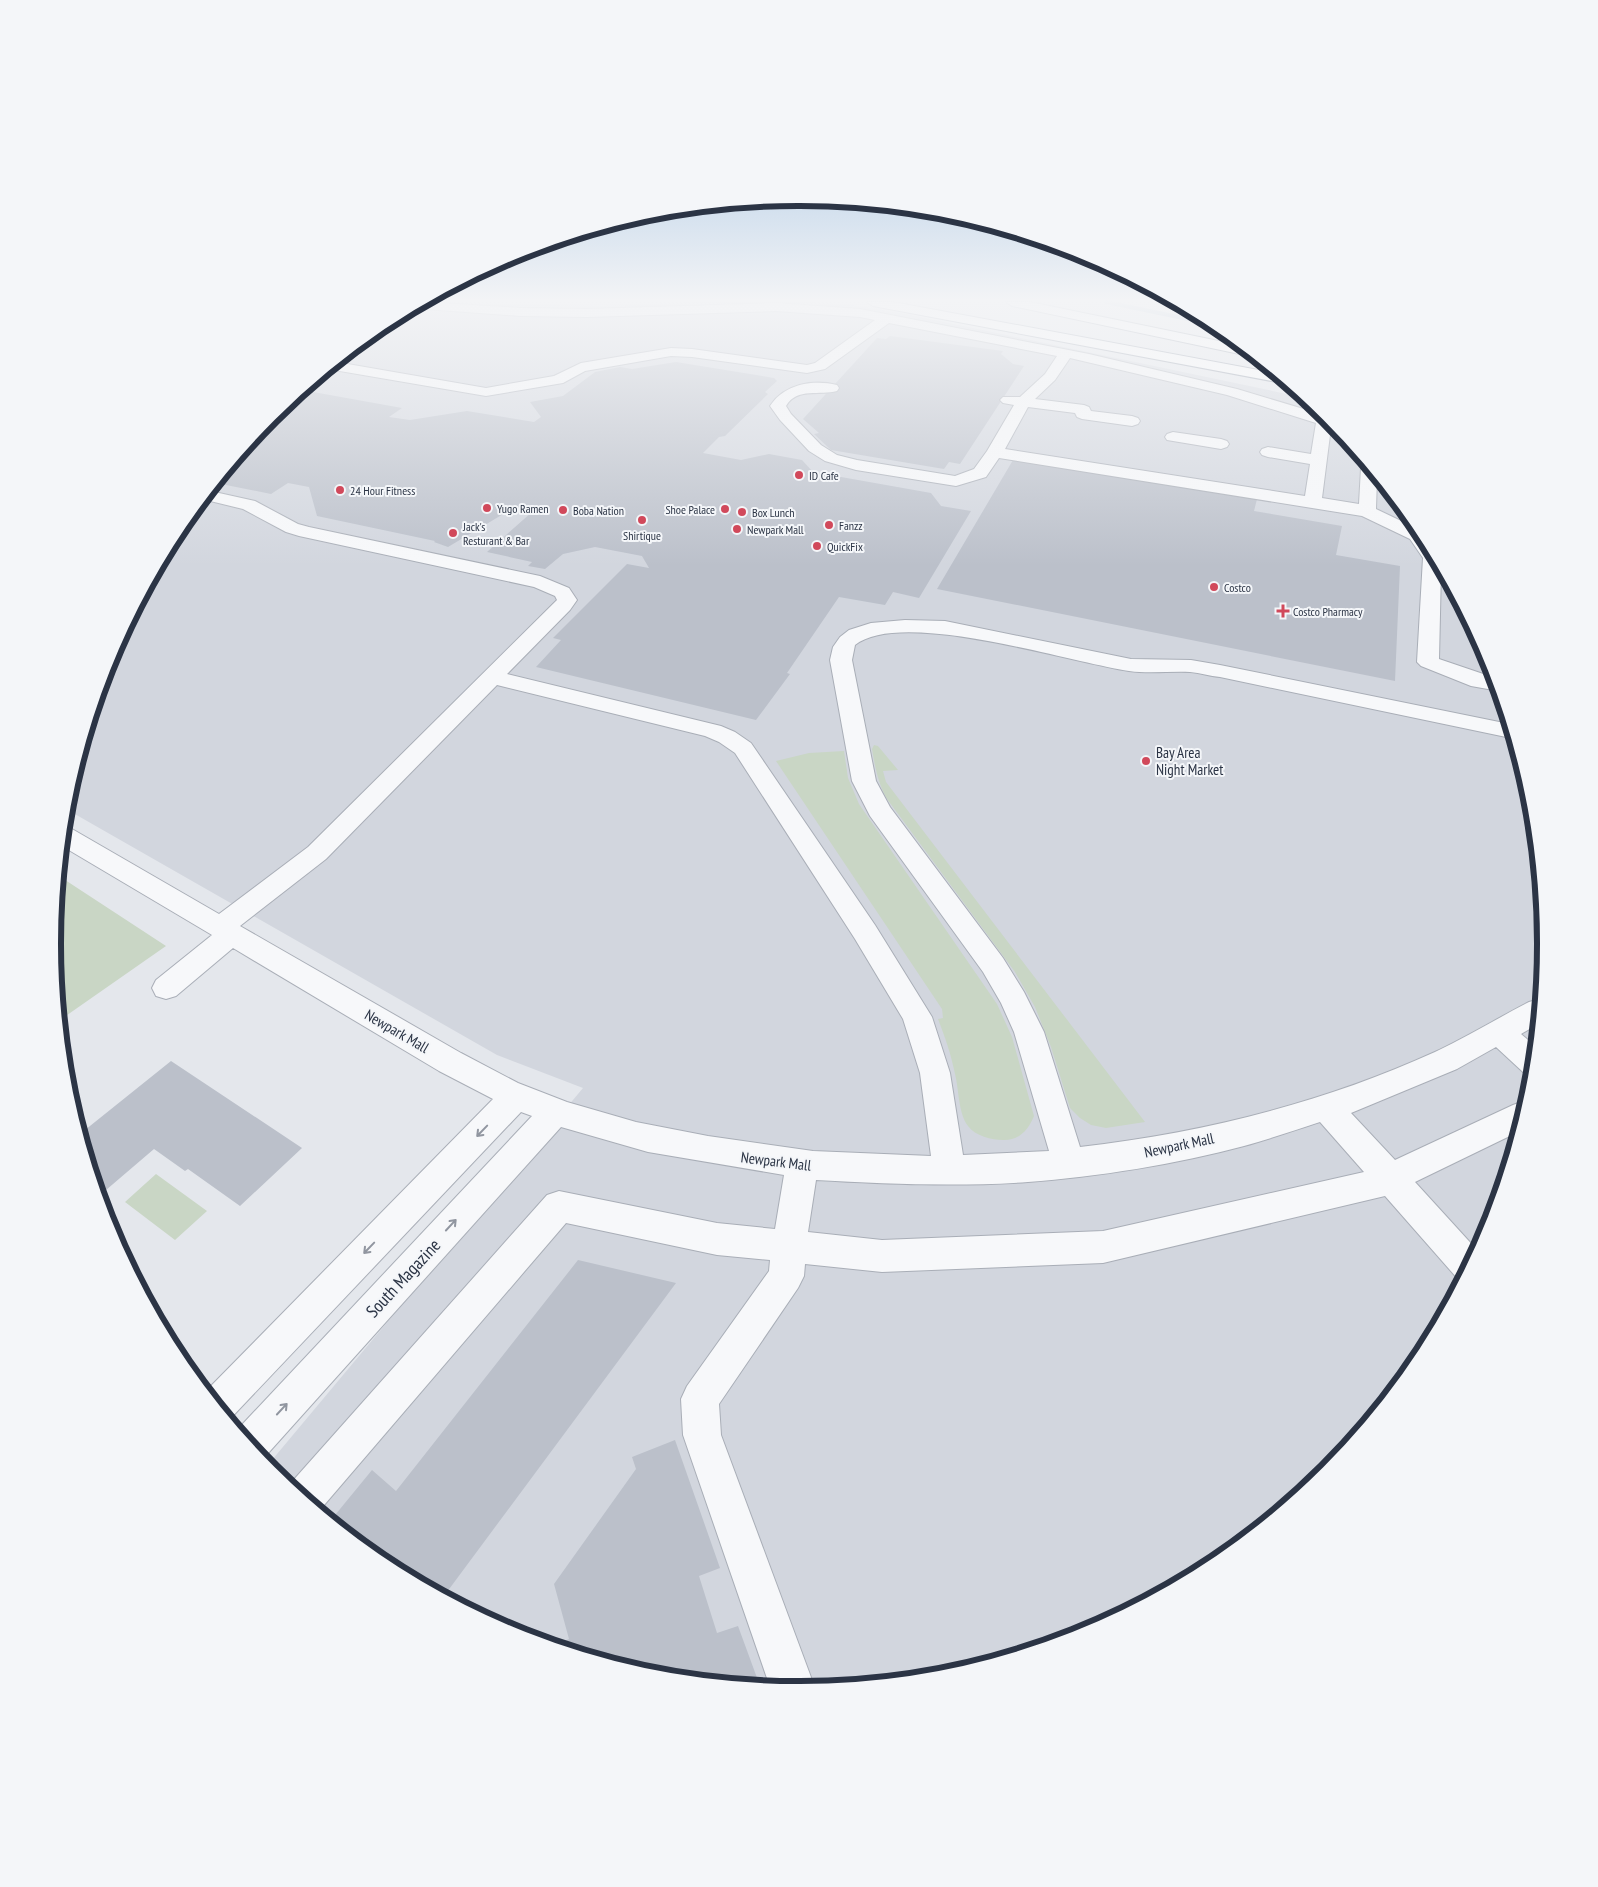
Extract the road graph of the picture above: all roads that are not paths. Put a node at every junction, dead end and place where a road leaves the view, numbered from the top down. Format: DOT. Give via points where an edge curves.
graph roads {
  1 [pos="475,390"];
  2 [pos="498,390"];
  3 [pos="802,390"];
  4 [pos="1034,390"];
  5 [pos="1223,390"];
  6 [pos="1002,399"];
  7 [pos="1022,402"];
  8 [pos="1313,414"];
  9 [pos="1319,420"];
  10 [pos="1132,421"];
  11 [pos="1174,437"];
  12 [pos="1301,440"];
  13 [pos="1321,443"];
  14 [pos="1221,444"];
  15 [pos="995,452"];
  16 [pos="1268,452"];
  17 [pos="1319,460"];
  18 [pos="1369,475"];
  19 [pos="212,496"];
  20 [pos="1313,502"];
  21 [pos="1367,511"];
  22 [pos="1408,528"];
  23 [pos="1433,568"];
  24 [pos="492,677"];
  25 [pos="1489,683"];
  26 [pos="1505,730"];
  27 [pos="69,839"];
  28 [pos="226,930"];
  29 [pos="166,988"];
  30 [pos="1533,1014"];
  31 [pos="1500,1033"];
  32 [pos="1527,1057"];
  33 [pos="516,1096"];
  34 [pos="1327,1108"];
  35 [pos="556,1111"];
  36 [pos="1516,1118"];
  37 [pos="1069,1163"];
  38 [pos="802,1164"];
  39 [pos="949,1172"];
  40 [pos="1391,1178"];
  41 [pos="788,1246"];
  42 [pos="1465,1261"];
  43 [pos="222,1402"];
  44 [pos="254,1441"];
  45 [pos="308,1493"];
  46 [pos="791,1681"];
  1 -- 2 [label="street"];
  3 -- 15 [label="street" via="781,400 778,406 815,448 831,458 956,481 980,474"];
  4 -- 7 [label="street"];
  5 -- 8 [label="street"];
  6 -- 7 [label="street"];
  7 -- 10 [label="street"];
  7 -- 15 [label="street"];
  9 -- 13 [label="street"];
  11 -- 14 [label="street"];
  12 -- 13 [label="street"];
  13 -- 17 [label="street"];
  15 -- 20 [label="street"];
  16 -- 17 [label="street"];
  17 -- 20 [label="street"];
  18 -- 21 [label="street"];
  19 -- 24 [label="street" via="249,505 304,532 540,582 562,592 567,600 564,606"];
  20 -- 21 [label="street"];
  21 -- 22 [label="street"];
  23 -- 25 [label="street" via="1428,662"];
  24 -- 28 [label="street" via="317,853"];
  24 -- 39 [label="street" via="713,731 743,748 865,932 917,1017 934,1073"];
  26 -- 37 [label="street" via="1220,671 1169,664 1131,665 945,627 879,628 856,634 847,641 841,660 864,781 879,810 993,965 1014,1000 1029,1032"];
  27 -- 28 [label="street, Newpark Mall"];
  28 -- 29 [label="street"];
  28 -- 33 [label="street, Newpark Mall" via="450,1062"];
  30 -- 31 [label="street, Newpark Mall"];
  31 -- 32 [label="street"];
  31 -- 34 [label="street, Newpark Mall" via="1397,1082"];
  33 -- 35 [label="street, Newpark Mall"];
  33 -- 43 [label="street, one-way"];
  34 -- 37 [label="street, Newpark Mall" via="1207,1140 1134,1155"];
  34 -- 40 [label="street"];
  35 -- 38 [label="street, Newpark Mall" via="615,1131 764,1161"];
  44 -- 35 [label="street, South Magazine, one-way"];
  36 -- 40 [label="street"];
  37 -- 39 [label="street, Newpark Mall"];
  38 -- 39 [label="street, Newpark Mall"];
  38 -- 41 [label="street"];
  40 -- 41 [label="street" via="1103,1247 882,1256"];
  40 -- 42 [label="street"];
  41 -- 45 [label="street" via="717,1239 559,1206"];
  41 -- 46 [label="street" via="786,1276 700,1400 702,1435"];
}
